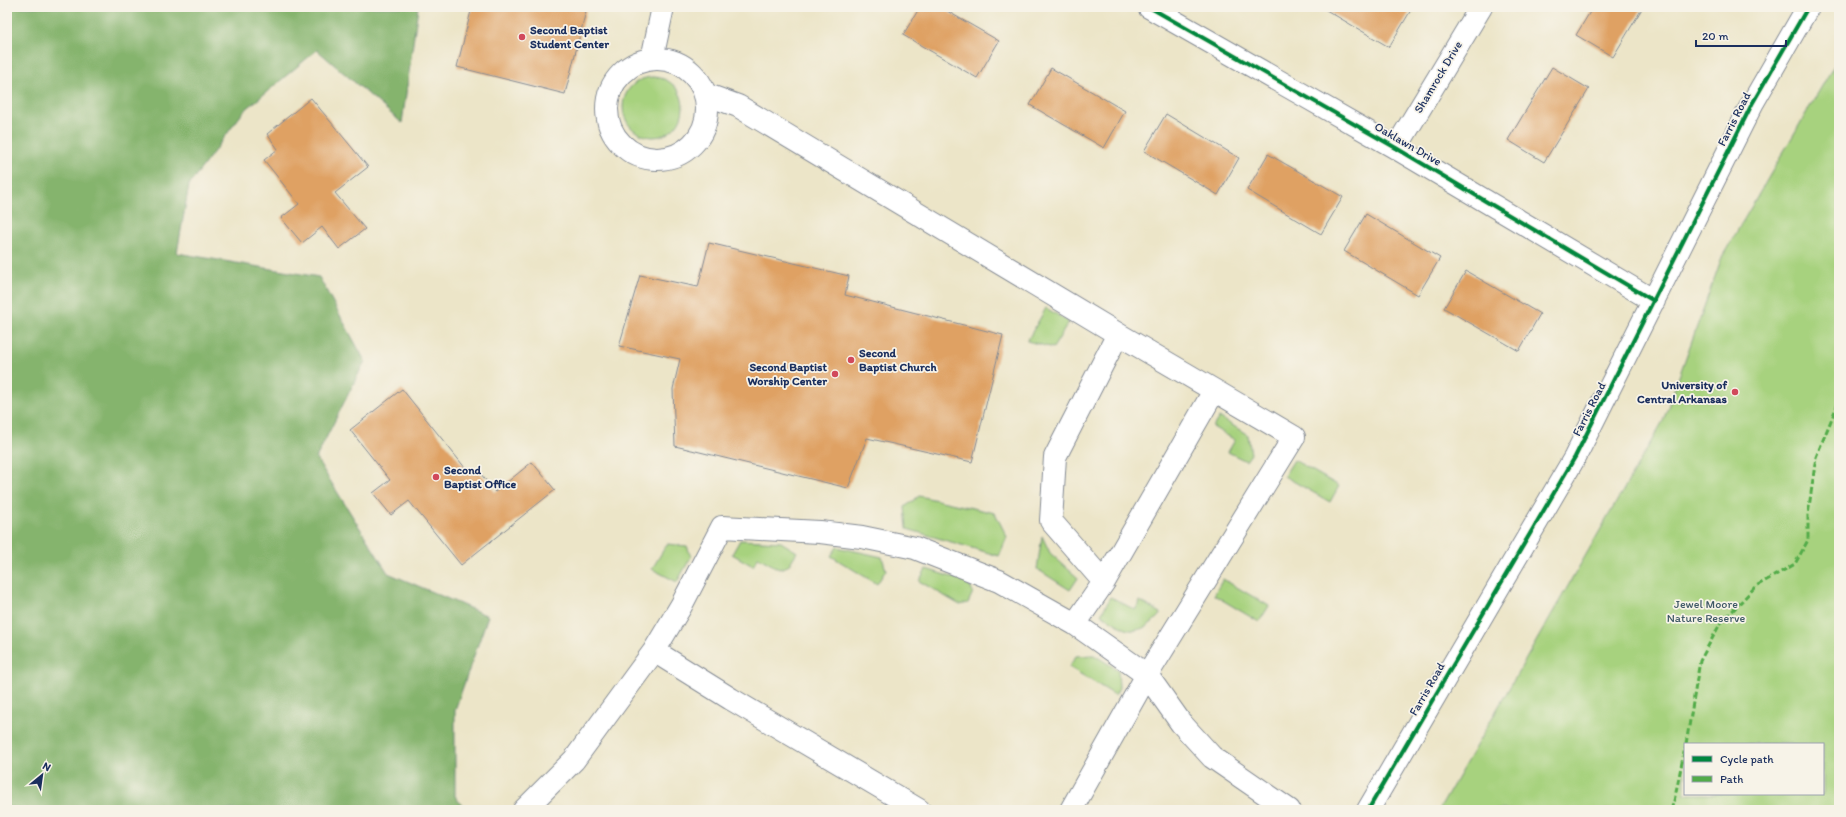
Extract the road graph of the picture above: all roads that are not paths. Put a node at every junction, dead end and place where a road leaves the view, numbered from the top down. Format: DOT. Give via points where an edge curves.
graph roads {
  1 [pos="663,7"];
  2 [pos="1149,7"];
  3 [pos="1481,7"];
  4 [pos="1808,7"];
  5 [pos="652,59"];
  6 [pos="705,94"];
  7 [pos="1396,148"];
  8 [pos="1654,301"];
  9 [pos="1118,334"];
  10 [pos="1214,391"];
  11 [pos="1104,582"];
  12 [pos="1075,624"];
  13 [pos="654,651"];
  14 [pos="1147,675"];
  15 [pos="524,810"];
  16 [pos="919,810"];
  17 [pos="1070,810"];
  18 [pos="1289,810"];
  19 [pos="1368,810"];
  1 -- 5 [label="street"];
  2 -- 7 [label="street, Oaklawn Drive"];
  3 -- 7 [label="street, Shamrock Drive"];
  4 -- 8 [label="street, Farris Road" via="1752,104"];
  5 -- 6 [label="street" via="676,62 691,71 702,84"];
  5 -- 6 [label="street" via="629,66 617,78 609,92 606,108 608,123 616,138 627,149 641,157 658,159 675,156 690,148 701,134 708,118 708,101"];
  6 -- 9 [label="street" via="738,106"];
  7 -- 8 [label="street, Oaklawn Drive"];
  8 -- 19 [label="street, Farris Road" via="1576,457"];
  9 -- 10 [label="street"];
  9 -- 11 [label="street" via="1055,457 1050,520"];
  10 -- 11 [label="street"];
  10 -- 14 [label="street" via="1294,437"];
  11 -- 12 [label="street"];
  12 -- 13 [label="street" via="999,580 915,548 848,535 722,527 681,606"];
  12 -- 14 [label="street"];
  13 -- 15 [label="street" via="574,760"];
  13 -- 16 [label="street"];
  14 -- 17 [label="street"];
  14 -- 18 [label="street" via="1181,723 1212,757"];
}
